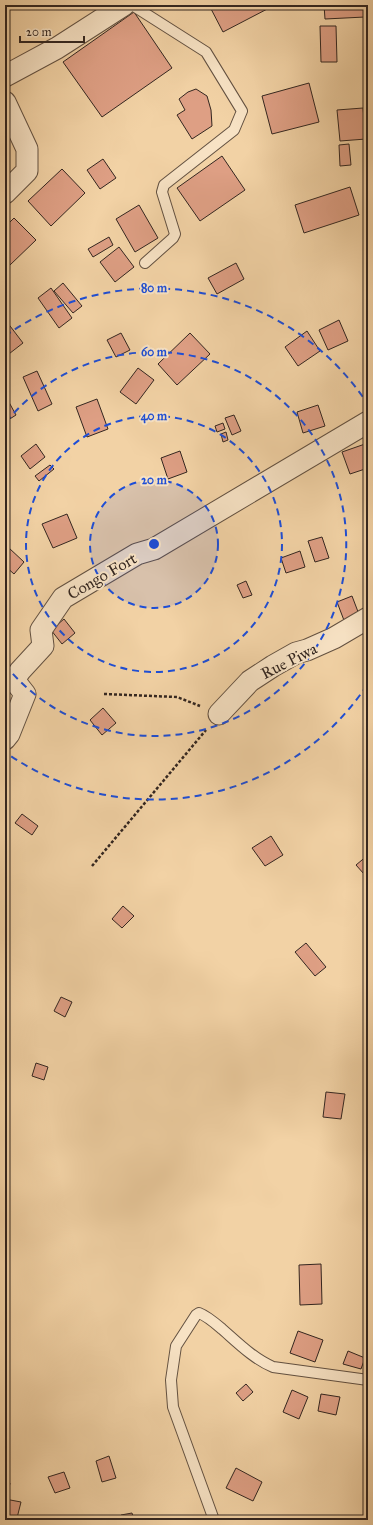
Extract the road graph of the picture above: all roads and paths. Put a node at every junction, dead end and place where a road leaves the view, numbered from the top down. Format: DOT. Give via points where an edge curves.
graph roads {
  1 [pos="124,5"];
  2 [pos="132,5"];
  3 [pos="5,76"];
  4 [pos="5,102"];
  5 [pos="5,193"];
  6 [pos="145,263"];
  7 [pos="368,422"];
  8 [pos="368,618"];
  9 [pos="104,694"];
  10 [pos="219,714"];
  11 [pos="5,739"];
  12 [pos="92,866"];
  13 [pos="368,1380"];
  14 [pos="214,1520"];
  1 -- 3 [label="street" via="56,48"];
  2 -- 6 [label="lane" via="206,52 242,111 234,130 164,185 162,192 175,234"];
  4 -- 5 [label="street" via="27,149 27,171"];
  7 -- 11 [label="street, Congo Fort" via="154,549 137,554 62,598 40,630 43,646 14,680 25,694"];
  8 -- 10 [label="street, Rue Piwa" via="334,638 296,653 273,666 250,681"];
  9 -- 10 [label="path" via="176,697"];
  10 -- 12 [label="path"];
  13 -- 14 [label="lane" via="273,1367 262,1363 207,1318 199,1313 196,1315 176,1346 171,1380 173,1407"];
}
